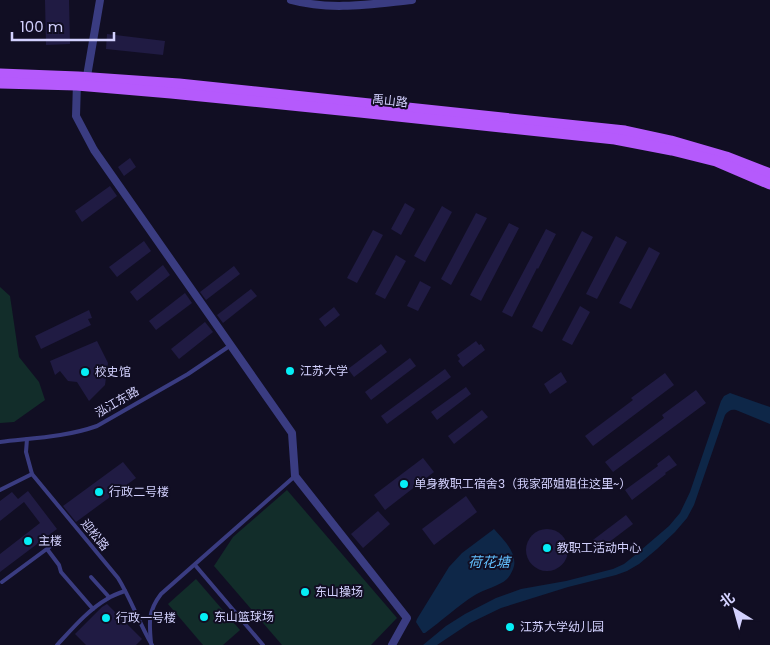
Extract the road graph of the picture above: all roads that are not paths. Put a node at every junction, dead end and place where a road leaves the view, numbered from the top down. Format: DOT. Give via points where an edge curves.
graph roads {
  1 [pos="100,0"];
  2 [pos="291,0"];
  3 [pos="412,0"];
  4 [pos="0,74"];
  5 [pos="0,82"];
  6 [pos="82,82"];
  7 [pos="770,174"];
  8 [pos="770,184"];
  9 [pos="231,345"];
  10 [pos="27,439"];
  11 [pos="0,442"];
  12 [pos="32,474"];
  13 [pos="295,476"];
  14 [pos="0,490"];
  15 [pos="59,540"];
  16 [pos="47,549"];
  17 [pos="194,565"];
  18 [pos="92,577"];
  19 [pos="2,582"];
  20 [pos="125,591"];
  21 [pos="109,597"];
  22 [pos="93,609"];
  23 [pos="57,645"];
  24 [pos="152,645"];
  25 [pos="263,645"];
  26 [pos="392,645"];
  1 -- 6 [label="street"];
  2 -- 3 [label="street" via="330,7"];
  4 -- 6 [label="main road, 禹山路"];
  5 -- 6 [label="main road, 禹山路"];
  6 -- 7 [label="main road, 禹山路" via="198,86 625,132 726,156"];
  6 -- 8 [label="main road, 禹山路" via="616,139 716,161"];
  6 -- 9 [label="street" via="76,116 94,150"];
  9 -- 10 [label="lane, 泓江东路" via="188,374 97,426"];
  9 -- 13 [label="street" via="292,433"];
  10 -- 11 [label="lane, 泓江东路"];
  10 -- 12 [label="lane, 迎松路" via="26,452"];
  12 -- 14 [label="lane"];
  12 -- 20 [label="lane, 迎松路" via="118,578"];
  13 -- 17 [label="lane"];
  13 -- 26 [label="street" via="407,618"];
  15 -- 16 [label="lane"];
  16 -- 19 [label="lane"];
  16 -- 22 [label="lane" via="60,564 61,572"];
  17 -- 24 [label="lane" via="154,602 150,619"];
  17 -- 25 [label="lane"];
  18 -- 21 [label="lane"];
  20 -- 21 [label="lane"];
  20 -- 24 [label="lane, 迎松路"];
  21 -- 22 [label="lane"];
  22 -- 23 [label="lane"];
}
